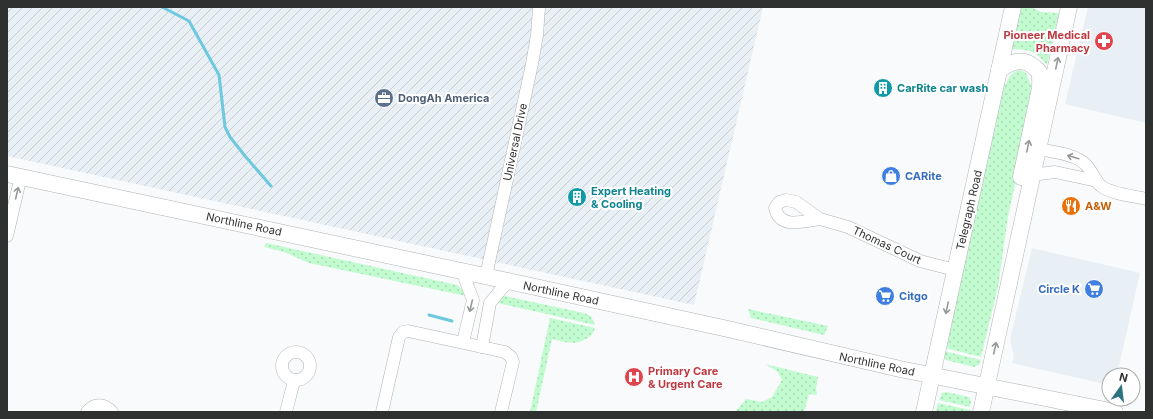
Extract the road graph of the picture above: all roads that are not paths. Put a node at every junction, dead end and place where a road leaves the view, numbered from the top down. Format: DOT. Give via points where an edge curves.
graph roads {
  1 [pos="539,7"];
  2 [pos="1013,7"];
  3 [pos="1069,7"];
  4 [pos="999,71"];
  5 [pos="1039,149"];
  6 [pos="14,175"];
  7 [pos="1032,176"];
  8 [pos="1097,181"];
  9 [pos="1146,199"];
  10 [pos="820,219"];
  11 [pos="7,236"];
  12 [pos="1012,266"];
  13 [pos="955,270"];
  14 [pos="462,271"];
  15 [pos="486,276"];
  16 [pos="508,281"];
  17 [pos="463,342"];
  18 [pos="482,347"];
  19 [pos="932,375"];
  20 [pos="294,381"];
  21 [pos="987,386"];
  22 [pos="87,412"];
  23 [pos="112,412"];
  24 [pos="286,412"];
  25 [pos="382,412"];
  26 [pos="501,412"];
  27 [pos="924,412"];
  28 [pos="981,412"];
  29 [pos="1115,412"];
  1 -- 15 [label="street, Universal Drive" via="532,64"];
  2 -- 4 [label="main road, Telegraph Road"];
  5 -- 3 [label="main road, one-way"];
  12 -- 4 [label="main road, one-way" via="1008,252 1013,212 1041,78 1039,72 1026,61 1012,62"];
  4 -- 13 [label="main road, Telegraph Road"];
  5 -- 7 [label="main road"];
  8 -- 5 [label="street, one-way" via="1081,160"];
  11 -- 6 [label="street, one-way"];
  6 -- 14 [label="main road, Northline Road"];
  7 -- 8 [label="street" via="1055,172"];
  7 -- 12 [label="main road"];
  8 -- 9 [label="street" via="1111,191"];
  10 -- 13 [label="street, Thomas Court" via="848,227 920,261"];
  21 -- 12 [label="main road, one-way"];
  13 -- 19 [label="main road, Telegraph Road, one-way"];
  14 -- 15 [label="main road, Northline Road"];
  14 -- 17 [label="street, one-way" via="473,300"];
  15 -- 16 [label="main road, Northline Road"];
  16 -- 18 [label="street" via="490,303"];
  16 -- 19 [label="main road, Northline Road"];
  17 -- 18 [label="street"];
  17 -- 25 [label="street" via="403,332 399,337"];
  18 -- 26 [label="street" via="505,352 513,362"];
  19 -- 21 [label="main road, Northline Road"];
  19 -- 27 [label="main road, Telegraph Road"];
  20 -- 24 [label="street"];
  21 -- 28 [label="main road"];
  21 -- 29 [label="main road, Northline Road"];
  22 -- 23 [label="street" via="90,408 100,405"];
}
